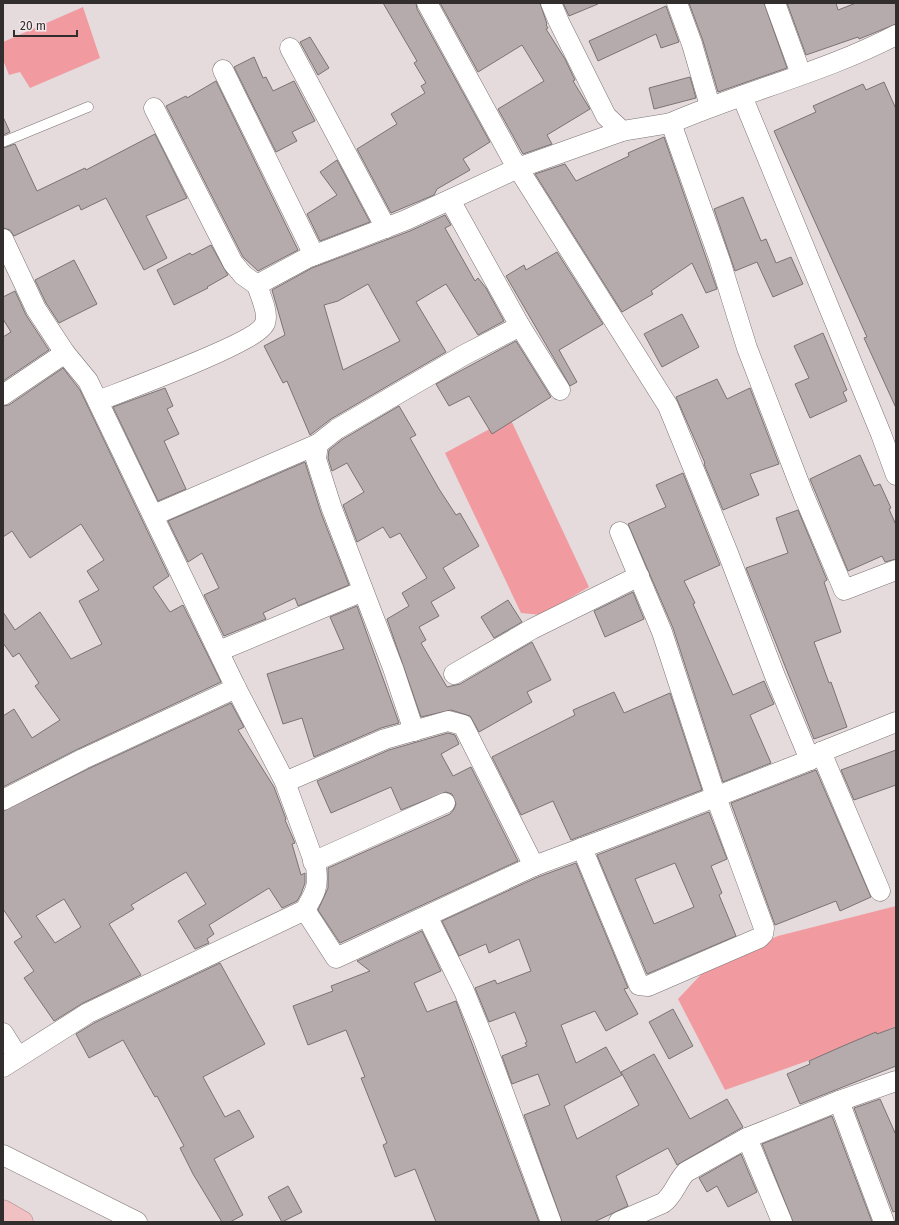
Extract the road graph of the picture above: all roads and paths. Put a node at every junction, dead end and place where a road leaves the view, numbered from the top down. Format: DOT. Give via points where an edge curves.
graph roads {
  1 [pos="427,3"];
  2 [pos="551,3"];
  3 [pos="678,3"];
  4 [pos="774,3"];
  5 [pos="896,35"];
  6 [pos="290,48"];
  7 [pos="223,70"];
  8 [pos="801,74"];
  9 [pos="742,96"];
  10 [pos="710,106"];
  11 [pos="88,107"];
  12 [pos="154,108"];
  13 [pos="671,123"];
  14 [pos="622,131"];
  15 [pos="3,142"];
  16 [pos="518,168"];
  17 [pos="450,200"];
  18 [pos="386,228"];
  19 [pos="3,239"];
  20 [pos="314,255"];
  21 [pos="256,285"];
  22 [pos="520,326"];
  23 [pos="65,353"];
  24 [pos="560,390"];
  25 [pos="3,395"];
  26 [pos="98,401"];
  27 [pos="318,444"];
  28 [pos="896,475"];
  29 [pos="154,515"];
  30 [pos="620,532"];
  31 [pos="896,570"];
  32 [pos="639,576"];
  33 [pos="363,591"];
  34 [pos="219,651"];
  35 [pos="454,674"];
  36 [pos="236,688"];
  37 [pos="896,722"];
  38 [pos="414,731"];
  39 [pos="816,756"];
  40 [pos="285,782"];
  41 [pos="716,797"];
  42 [pos="3,800"];
  43 [pos="445,803"];
  44 [pos="582,848"];
  45 [pos="313,862"];
  46 [pos="534,866"];
  47 [pos="880,891"];
  48 [pos="305,910"];
  49 [pos="427,916"];
  50 [pos="3,1033"];
  51 [pos="10,1062"];
  52 [pos="896,1081"];
  53 [pos="839,1101"];
  54 [pos="747,1138"];
  55 [pos="3,1155"];
  56 [pos="3,1212"];
  57 [pos="22,1222"];
  58 [pos="137,1222"];
  59 [pos="551,1222"];
  60 [pos="619,1222"];
  61 [pos="782,1222"];
  62 [pos="884,1222"];
  1 -- 16 [label="street"];
  2 -- 14 [label="street" via="606,116"];
  3 -- 10 [label="street"];
  4 -- 8 [label="street"];
  5 -- 8 [label="street" via="870,48"];
  6 -- 18 [label="street"];
  7 -- 20 [label="street"];
  8 -- 9 [label="street"];
  9 -- 10 [label="street"];
  9 -- 28 [label="street"];
  10 -- 13 [label="street"];
  11 -- 15 [label="lane"];
  12 -- 21 [label="street" via="233,262 242,275"];
  13 -- 14 [label="street"];
  13 -- 31 [label="street" via="720,260 746,348 844,590"];
  14 -- 16 [label="street"];
  16 -- 17 [label="street"];
  16 -- 39 [label="street" via="668,406 775,676"];
  17 -- 18 [label="street"];
  17 -- 22 [label="street"];
  18 -- 20 [label="street"];
  19 -- 23 [label="street" via="36,309"];
  20 -- 21 [label="street"];
  21 -- 26 [label="street" via="266,323 260,331 218,353"];
  22 -- 24 [label="street"];
  22 -- 27 [label="street" via="464,355 337,429"];
  23 -- 25 [label="street"];
  23 -- 26 [label="street" via="88,381"];
  26 -- 29 [label="street"];
  27 -- 29 [label="street"];
  27 -- 33 [label="street" via="316,459"];
  29 -- 34 [label="street"];
  30 -- 32 [label="street"];
  32 -- 35 [label="street" via="532,629"];
  32 -- 41 [label="street" via="662,632"];
  33 -- 34 [label="street"];
  33 -- 38 [label="street"];
  34 -- 36 [label="street"];
  36 -- 40 [label="street"];
  36 -- 42 [label="street" via="83,759"];
  37 -- 39 [label="street"];
  38 -- 40 [label="street" via="385,739"];
  38 -- 46 [label="street" via="448,721 463,725"];
  39 -- 41 [label="street"];
  39 -- 47 [label="street"];
  40 -- 45 [label="street"];
  41 -- 44 [label="street"];
  41 -- 44 [label="street" via="764,928 763,934 648,986 639,985 635,981"];
  43 -- 45 [label="street"];
  44 -- 46 [label="street"];
  45 -- 48 [label="street" via="318,880 316,893"];
  46 -- 49 [label="street"];
  48 -- 49 [label="street" via="336,958"];
  48 -- 51 [label="street" via="88,1013"];
  49 -- 59 [label="street" via="464,991 484,1040"];
  50 -- 51 [label="street"];
  52 -- 53 [label="street"];
  53 -- 54 [label="street"];
  53 -- 62 [label="street"];
  54 -- 60 [label="street" via="686,1172 663,1203"];
  54 -- 61 [label="street"];
  55 -- 58 [label="street"];
  56 -- 57 [label="highway"];
}
